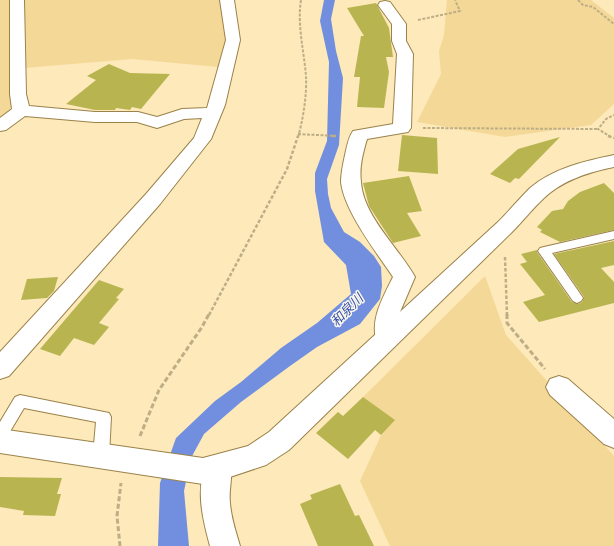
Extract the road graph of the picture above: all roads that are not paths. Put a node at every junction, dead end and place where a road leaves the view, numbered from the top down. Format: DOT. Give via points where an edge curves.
graph roads {
  1 [pos="17,0"];
  2 [pos="227,0"];
  3 [pos="385,5"];
  4 [pos="21,111"];
  5 [pos="213,113"];
  6 [pos="0,126"];
  7 [pos="614,161"];
  8 [pos="614,235"];
  9 [pos="577,298"];
  10 [pos="387,339"];
  11 [pos="0,369"];
  12 [pos="559,387"];
  13 [pos="0,435"];
  14 [pos="614,436"];
  15 [pos="0,441"];
  16 [pos="101,456"];
  17 [pos="210,469"];
  18 [pos="225,546"];
  1 -- 4 [label="street" via="18,94"];
  2 -- 5 [label="street" via="233,40"];
  3 -- 10 [label="street" via="399,24 399,41 405,54 402,128 359,135 351,185 354,198 404,277 388,312"];
  4 -- 5 [label="street" via="95,117 138,117 157,123 182,114"];
  4 -- 6 [label="street"];
  5 -- 11 [label="street" via="202,139 153,199"];
  7 -- 10 [label="street" via="576,170 538,192 505,227"];
  8 -- 9 [label="lane" via="544,251"];
  10 -- 17 [label="street" via="279,441 256,456"];
  12 -- 14 [label="street"];
  13 -- 16 [label="lane" via="20,402 104,417"];
  15 -- 16 [label="street"];
  16 -- 17 [label="street"];
  17 -- 18 [label="street" via="217,517"];
}
